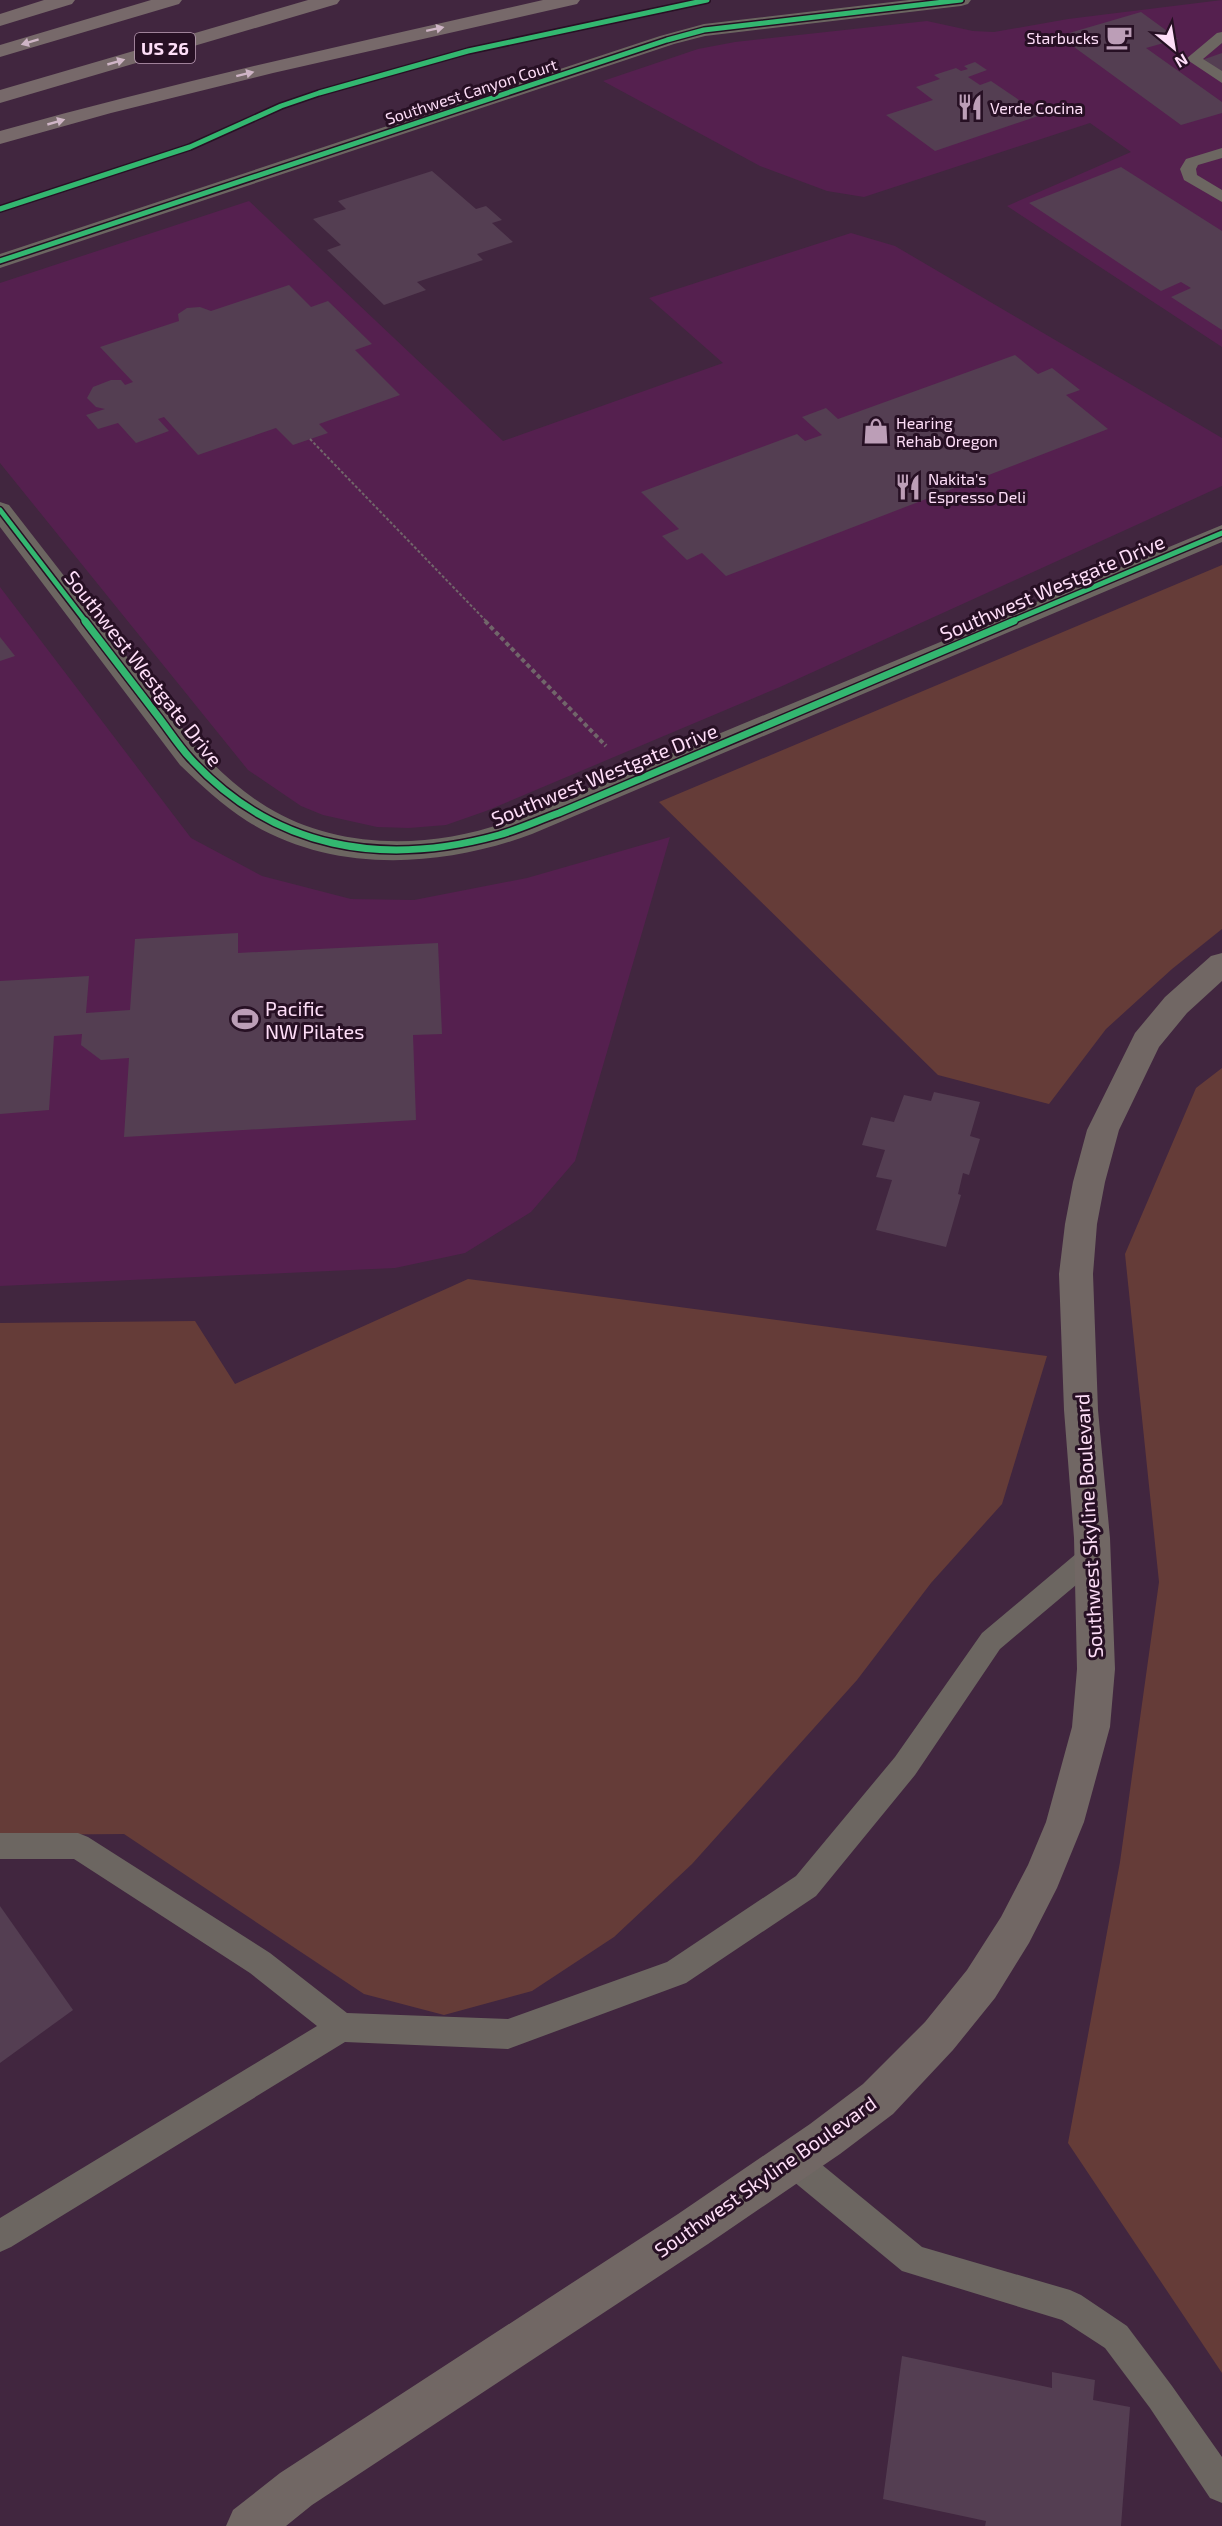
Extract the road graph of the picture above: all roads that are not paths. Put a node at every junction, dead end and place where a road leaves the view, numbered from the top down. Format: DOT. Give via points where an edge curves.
graph roads {
  1 [pos="65,0"];
  2 [pos="172,0"];
  3 [pos="330,0"];
  4 [pos="570,0"];
  5 [pos="962,0"];
  6 [pos="0,21"];
  7 [pos="1222,36"];
  8 [pos="0,51"];
  9 [pos="1222,78"];
  10 [pos="0,97"];
  11 [pos="0,138"];
  12 [pos="1222,153"];
  13 [pos="1222,197"];
  14 [pos="0,261"];
  15 [pos="0,510"];
  16 [pos="1222,533"];
  17 [pos="1222,964"];
  18 [pos="1092,1556"];
  19 [pos="0,1846"];
  20 [pos="342,2027"];
  21 [pos="793,2161"];
  22 [pos="0,2236"];
  23 [pos="1222,2486"];
  24 [pos="249,2526"];
  1 -- 6 [label="highway"];
  2 -- 8 [label="highway, US 26, one-way"];
  10 -- 3 [label="highway, US 26, one-way"];
  11 -- 4 [label="highway, one-way" via="273,67"];
  5 -- 14 [label="street, Southwest Canyon Court" via="704,30 667,40"];
  7 -- 9 [label="lane" via="1194,59"];
  12 -- 13 [label="lane" via="1198,159 1188,169 1190,177"];
  15 -- 16 [label="street, Southwest Westgate Drive" via="190,758 215,784 278,827 336,845 379,851 459,845 501,835"];
  17 -- 18 [label="main road, Southwest Skyline Boulevard" via="1176,1005 1146,1041 1103,1130 1089,1182 1080,1224 1076,1274"];
  18 -- 20 [label="lane" via="991,1641 905,1766 806,1887 676,1973 508,2034"];
  18 -- 21 [label="main road, Southwest Skyline Boulevard" via="1096,1668 1091,1727 1065,1822 1043,1875 981,1984 939,2036 878,2099"];
  19 -- 20 [label="lane" via="78,1846 260,1963"];
  20 -- 22 [label="lane"];
  21 -- 23 [label="lane" via="913,2260 1070,2306 1116,2337"];
  21 -- 24 [label="main road, Southwest Skyline Boulevard" via="296,2489"];
}
